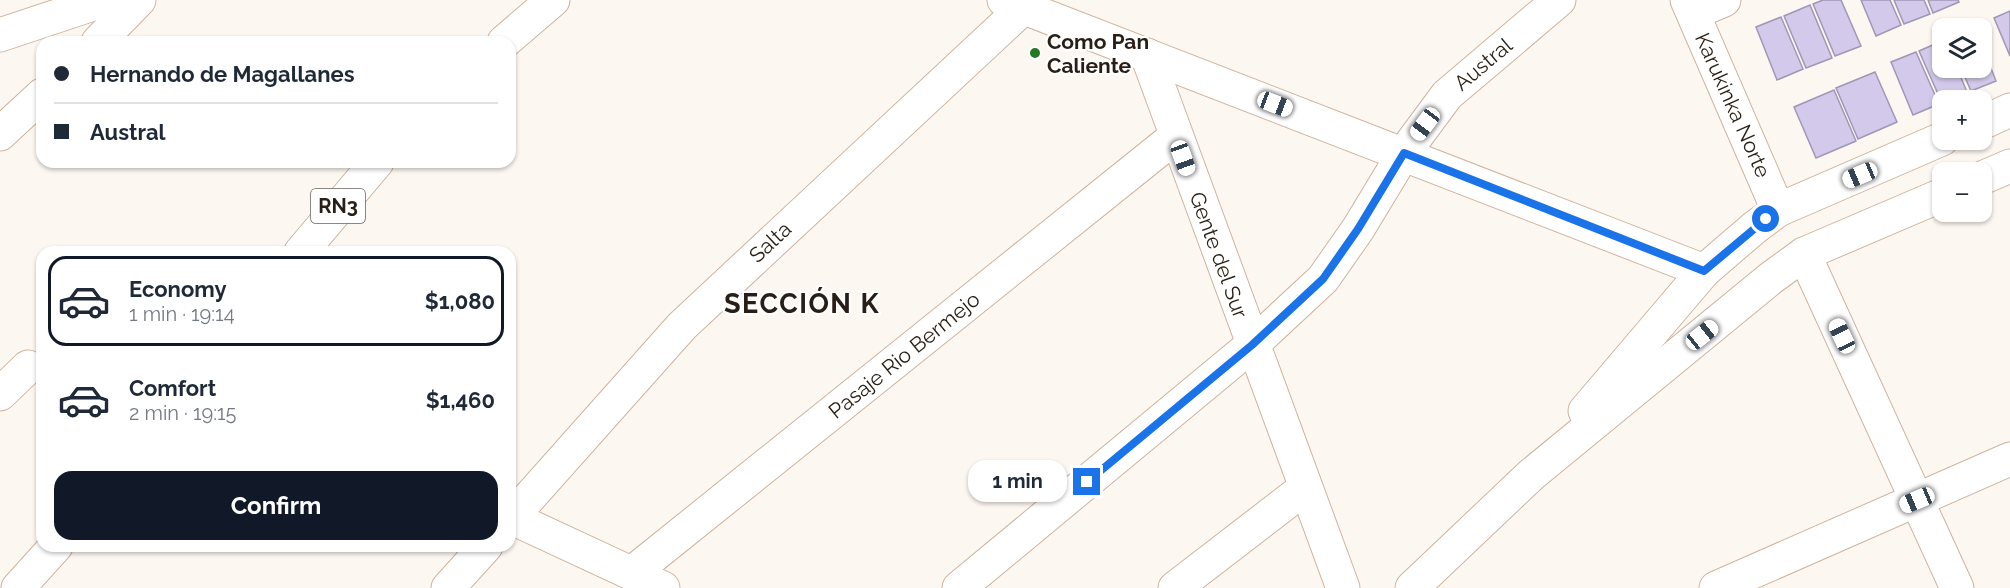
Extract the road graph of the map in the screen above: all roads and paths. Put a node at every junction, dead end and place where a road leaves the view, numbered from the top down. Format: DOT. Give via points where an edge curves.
graph roads {
  1 [pos="105,0"];
  2 [pos="139,0"];
  3 [pos="519,0"];
  4 [pos="553,0"];
  5 [pos="1559,0"];
  6 [pos="1725,0"];
  7 [pos="1013,4"];
  8 [pos="1690,7"];
  9 [pos="0,35"];
  10 [pos="104,36"];
  11 [pos="486,36"];
  12 [pos="511,36"];
  13 [pos="1147,55"];
  14 [pos="36,101"];
  15 [pos="2010,110"];
  16 [pos="1992,118"];
  17 [pos="0,134"];
  18 [pos="1175,137"];
  19 [pos="1932,143"];
  20 [pos="1404,153"];
  21 [pos="2010,166"];
  22 [pos="372,168"];
  23 [pos="1992,174"];
  24 [pos="1932,199"];
  25 [pos="1778,210"];
  26 [pos="306,246"];
  27 [pos="1804,254"];
  28 [pos="1704,271"];
  29 [pos="1252,345"];
  30 [pos="28,367"];
  31 [pos="0,394"];
  32 [pos="2010,459"];
  33 [pos="1531,475"];
  34 [pos="1305,488"];
  35 [pos="1917,500"];
  36 [pos="516,511"];
  37 [pos="516,521"];
  38 [pos="51,552"];
  39 [pos="481,552"];
  40 [pos="632,573"];
  41 [pos="18,588"];
  42 [pos="448,588"];
  43 [pos="663,588"];
  44 [pos="959,588"];
  45 [pos="1174,588"];
  46 [pos="1343,588"];
  47 [pos="1412,588"];
  48 [pos="1716,588"];
  49 [pos="1957,588"];
  1 -- 9 [label="main road"];
  2 -- 10 [label="main road"];
  3 -- 11 [label="main road"];
  4 -- 12 [label="main road"];
  5 -- 20 [label="main road, Austral" via="1447,95"];
  6 -- 8 [label="main road"];
  7 -- 13 [label="main road"];
  7 -- 36 [label="main road, Salta" via="682,326"];
  8 -- 25 [label="main road, Karukinka Norte"];
  13 -- 18 [label="main road, Gente del Sur"];
  13 -- 20 [label="main road"];
  14 -- 17 [label="main road"];
  15 -- 16 [label="main road"];
  18 -- 29 [label="main road, Gente del Sur"];
  18 -- 40 [label="main road, Pasaje Rio Bermejo"];
  19 -- 25 [label="main road"];
  20 -- 28 [label="main road"];
  20 -- 29 [label="main road, Austral" via="1323,279"];
  21 -- 23 [label="main road"];
  22 -- 26 [label="main road, RN3"];
  24 -- 27 [label="main road"];
  25 -- 28 [label="main road"];
  27 -- 33 [label="main road"];
  27 -- 35 [label="main road"];
  28 -- 33 [label="main road"];
  29 -- 34 [label="main road, Gente del Sur"];
  29 -- 44 [label="main road, Austral"];
  30 -- 31 [label="main road"];
  32 -- 35 [label="main road"];
  33 -- 47 [label="main road"];
  34 -- 45 [label="main road"];
  34 -- 46 [label="main road, Gente del Sur"];
  35 -- 48 [label="main road"];
  35 -- 49 [label="main road"];
  37 -- 40 [label="main road"];
  38 -- 41 [label="main road"];
  39 -- 42 [label="main road"];
  40 -- 43 [label="main road"];
}
